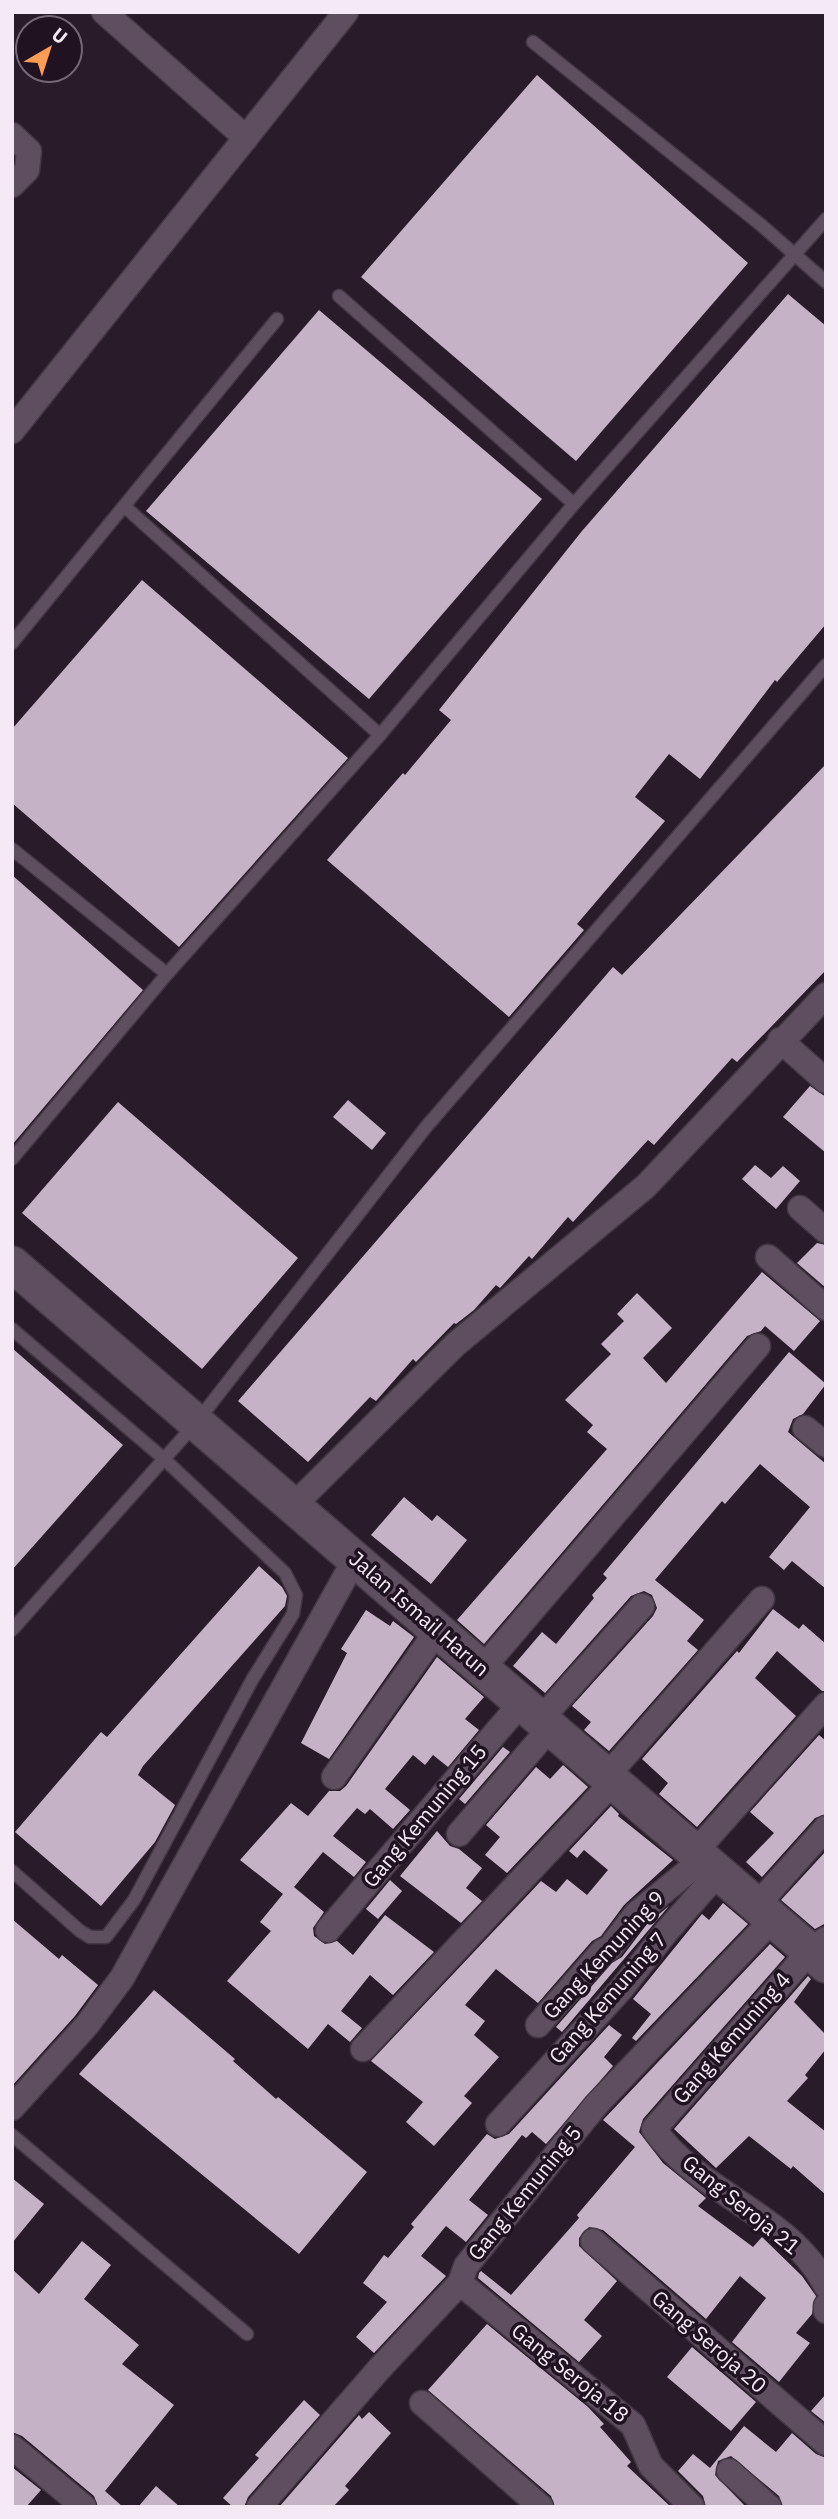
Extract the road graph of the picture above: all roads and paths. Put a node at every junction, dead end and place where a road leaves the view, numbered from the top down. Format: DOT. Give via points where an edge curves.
graph roads {
  1 [pos="104,12"];
  2 [pos="346,12"];
  3 [pos="533,42"];
  4 [pos="12,135"];
  5 [pos="246,138"];
  6 [pos="12,185"];
  7 [pos="826,219"];
  8 [pos="795,254"];
  9 [pos="826,282"];
  10 [pos="339,296"];
  11 [pos="277,319"];
  12 [pos="12,431"];
  13 [pos="574,504"];
  14 [pos="124,506"];
  15 [pos="12,643"];
  16 [pos="826,665"];
  17 [pos="380,735"];
  18 [pos="12,849"];
  19 [pos="167,974"];
  20 [pos="826,995"];
  21 [pos="780,1040"];
  22 [pos="826,1081"];
  23 [pos="12,1159"];
  24 [pos="800,1208"];
  25 [pos="826,1231"];
  26 [pos="768,1257"];
  27 [pos="12,1264"];
  28 [pos="826,1308"];
  29 [pos="12,1329"];
  30 [pos="758,1346"];
  31 [pos="196,1423"];
  32 [pos="805,1428"];
  33 [pos="826,1445"];
  34 [pos="163,1458"];
  35 [pos="293,1506"];
  36 [pos="355,1559"];
  37 [pos="762,1599"];
  38 [pos="642,1606"];
  39 [pos="12,1630"];
  40 [pos="437,1631"];
  41 [pos="482,1669"];
  42 [pos="826,1705"];
  43 [pos="538,1716"];
  44 [pos="334,1777"];
  45 [pos="610,1779"];
  46 [pos="826,1828"];
  47 [pos="459,1834"];
  48 [pos="706,1861"];
  49 [pos="12,1871"];
  50 [pos="765,1912"];
  51 [pos="328,1930"];
  52 [pos="820,1951"];
  53 [pos="538,2025"];
  54 [pos="363,2049"];
  55 [pos="12,2108"];
  56 [pos="498,2124"];
  57 [pos="654,2126"];
  58 [pos="12,2135"];
  59 [pos="593,2241"];
  60 [pos="460,2283"];
  61 [pos="826,2286"];
  62 [pos="247,2334"];
  63 [pos="422,2403"];
  64 [pos="826,2442"];
  65 [pos="12,2447"];
  66 [pos="729,2471"];
  67 [pos="83,2507"];
  68 [pos="260,2507"];
  69 [pos="541,2507"];
  70 [pos="692,2507"];
  71 [pos="769,2507"];
  1 -- 5 [label="street"];
  2 -- 5 [label="street"];
  3 -- 8 [label="lane"];
  4 -- 6 [label="street" via="29,151 27,170"];
  5 -- 12 [label="street"];
  7 -- 8 [label="lane"];
  8 -- 9 [label="lane"];
  8 -- 13 [label="lane"];
  10 -- 13 [label="lane"];
  11 -- 14 [label="lane"];
  13 -- 17 [label="lane"];
  14 -- 15 [label="lane"];
  14 -- 17 [label="lane"];
  16 -- 31 [label="lane" via="426,1127"];
  17 -- 19 [label="lane"];
  18 -- 19 [label="lane"];
  19 -- 23 [label="lane"];
  20 -- 21 [label="street"];
  21 -- 22 [label="street"];
  21 -- 35 [label="street" via="646,1186 456,1344"];
  24 -- 25 [label="street"];
  26 -- 28 [label="street"];
  27 -- 31 [label="street, Jalan Ismail Harun"];
  29 -- 34 [label="lane"];
  30 -- 41 [label="street"];
  31 -- 34 [label="lane"];
  31 -- 35 [label="street, Jalan Ismail Harun"];
  32 -- 33 [label="street"];
  34 -- 39 [label="lane"];
  34 -- 49 [label="lane" via="285,1573 296,1595 293,1614 252,1680 134,1900 106,1937 90,1937 80,1931"];
  35 -- 36 [label="street, Jalan Ismail Harun"];
  36 -- 40 [label="street, Jalan Ismail Harun"];
  36 -- 55 [label="street" via="136,1956 88,2025"];
  37 -- 45 [label="street"];
  38 -- 43 [label="street"];
  40 -- 41 [label="street, Jalan Ismail Harun"];
  40 -- 44 [label="street"];
  41 -- 43 [label="street, Jalan Ismail Harun"];
  42 -- 48 [label="street"];
  43 -- 45 [label="street, Jalan Ismail Harun"];
  43 -- 47 [label="street"];
  43 -- 51 [label="street, Gang Kemuning 15"];
  45 -- 48 [label="street, Jalan Ismail Harun"];
  45 -- 54 [label="street"];
  46 -- 50 [label="street, Gang Kemuning 5"];
  48 -- 50 [label="street, Jalan Ismail Harun"];
  48 -- 53 [label="street, Gang Kemuning 9" via="636,1914"];
  48 -- 56 [label="street, Gang Kemuning 7" via="667,1931 622,1988"];
  50 -- 52 [label="street, Jalan Ismail Harun"];
  50 -- 60 [label="street, Gang Kemuning 5" via="596,2105 466,2266"];
  52 -- 57 [label="street, Gang Kemuning 4"];
  57 -- 61 [label="street, Gang Seroja 21" via="705,2181 785,2236 816,2267"];
  58 -- 62 [label="lane"];
  59 -- 64 [label="street, Gang Seroja 20"];
  60 -- 68 [label="street, Gang Kemuning 5"];
  60 -- 70 [label="street, Gang Seroja 18" via="633,2425 651,2466"];
  63 -- 69 [label="street"];
  65 -- 67 [label="street"];
  66 -- 71 [label="street"];
}
